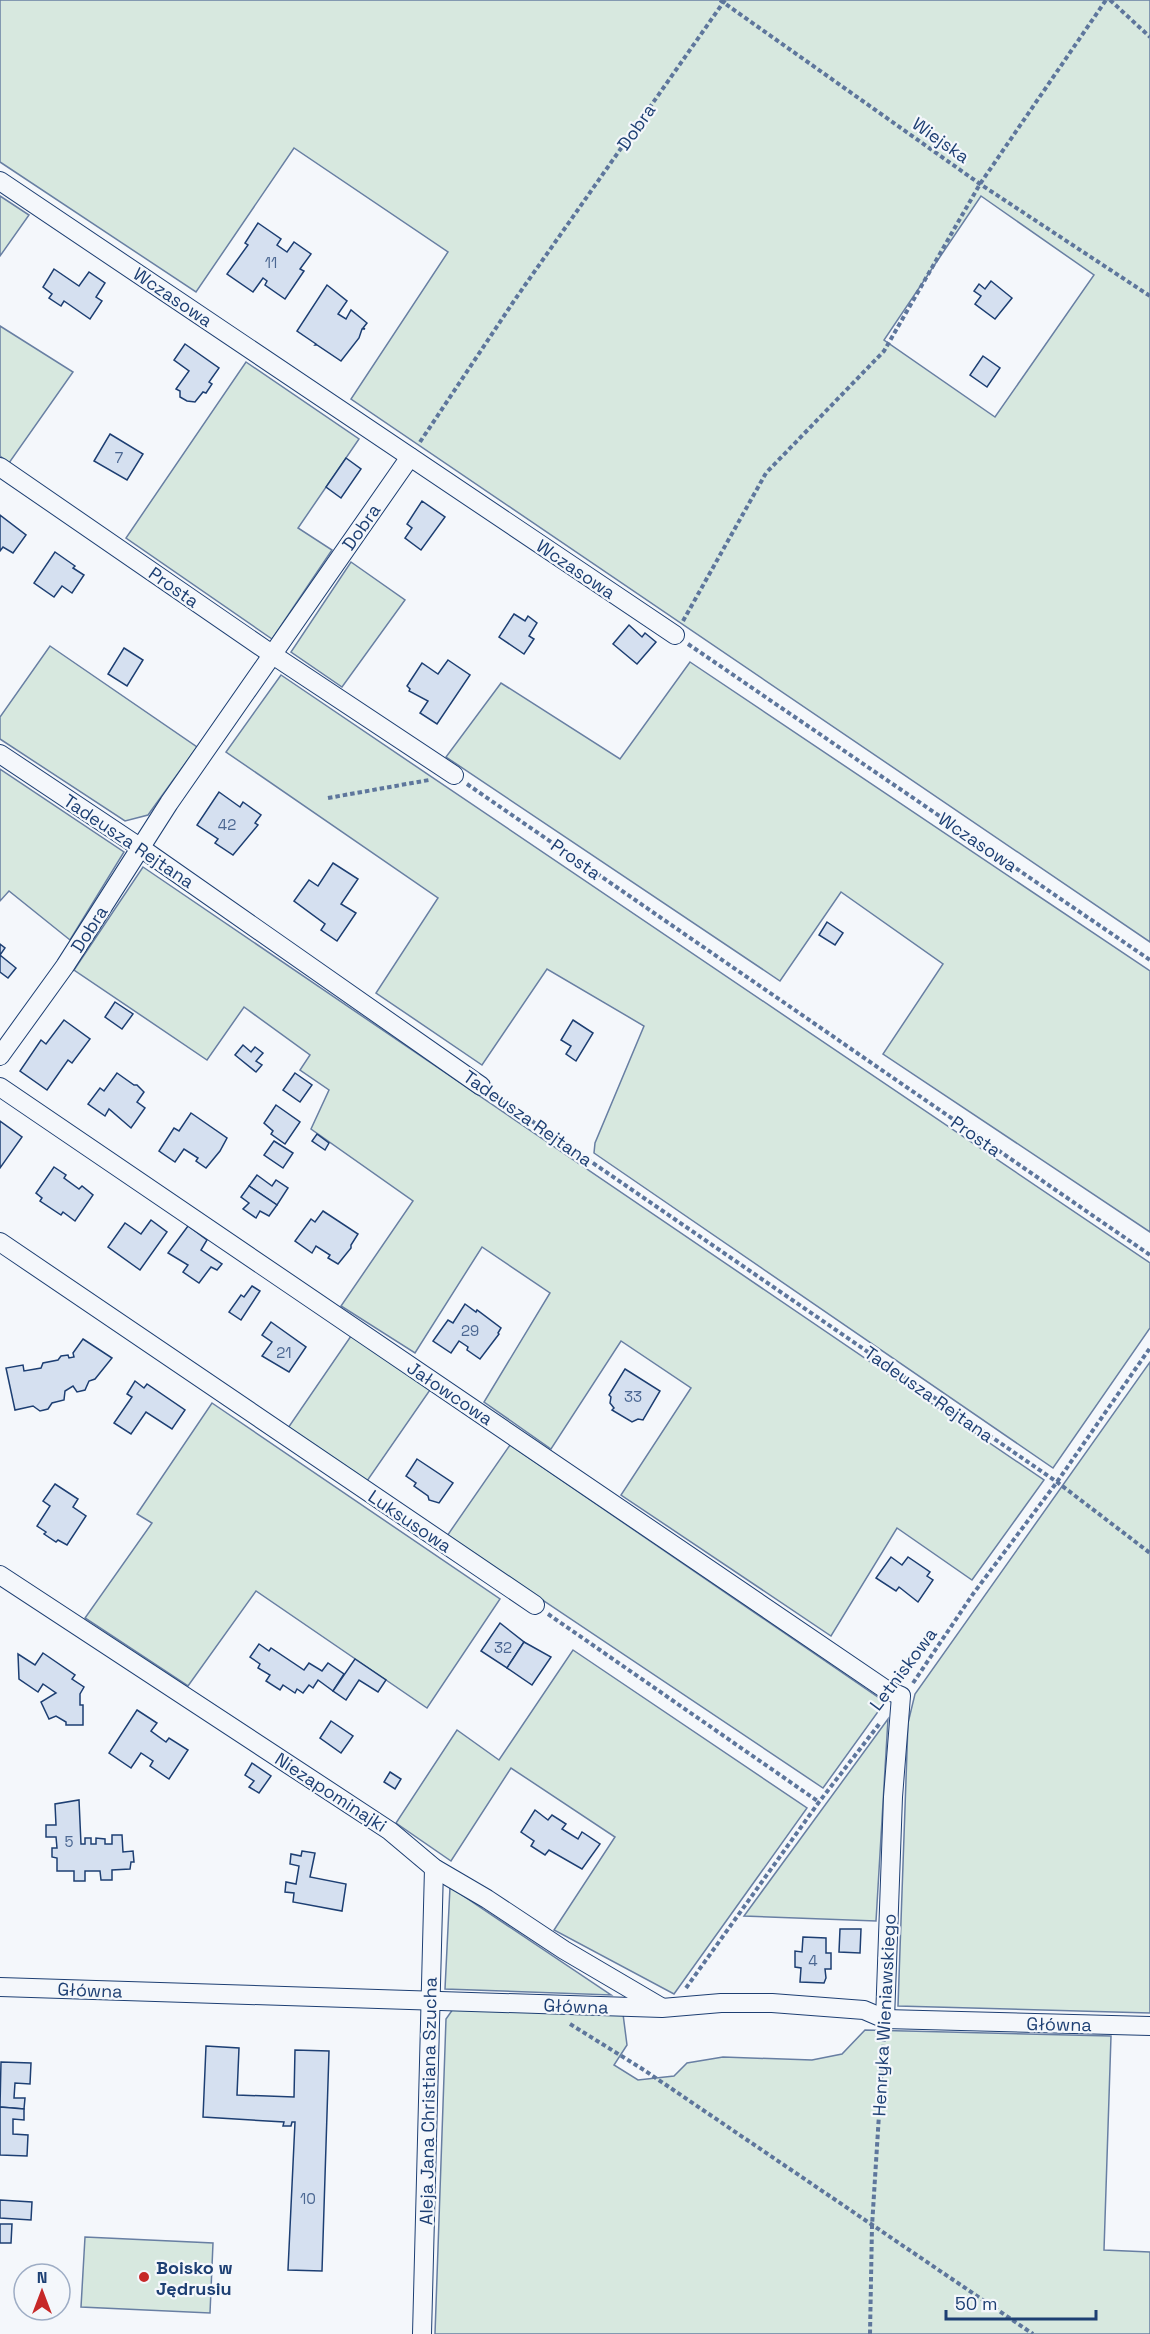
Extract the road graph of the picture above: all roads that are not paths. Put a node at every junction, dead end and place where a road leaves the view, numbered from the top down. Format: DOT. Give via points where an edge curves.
graph roads {
  1 [pos="0,181"];
  2 [pos="410,457"];
  3 [pos="0,467"];
  4 [pos="675,635"];
  5 [pos="273,655"];
  6 [pos="0,754"];
  7 [pos="454,775"];
  8 [pos="141,848"];
  9 [pos="0,1056"];
  10 [pos="481,1086"];
  11 [pos="0,1087"];
  12 [pos="0,1242"];
  13 [pos="0,1575"];
  14 [pos="535,1605"];
  15 [pos="902,1696"];
  16 [pos="434,1868"];
  17 [pos="0,1986"];
  18 [pos="430,2002"];
  19 [pos="670,2007"];
  20 [pos="885,2019"];
  21 [pos="1150,2026"];
  22 [pos="422,2334"];
  1 -- 2 [label="street, Wczasowa"];
  2 -- 4 [label="street, Wczasowa"];
  2 -- 5 [label="street, Dobra"];
  3 -- 5 [label="street, Prosta"];
  5 -- 7 [label="street, Prosta"];
  5 -- 8 [label="street, Dobra"];
  6 -- 8 [label="street, Tadeusza Rejtana"];
  8 -- 9 [label="street, Dobra" via="65,966"];
  8 -- 10 [label="street, Tadeusza Rejtana"];
  11 -- 15 [label="street, Jałowcowa" via="885,1689"];
  12 -- 14 [label="street, Luksusowa"];
  13 -- 16 [label="street, Niezapominajki" via="390,1831"];
  15 -- 20 [label="street, Henryka Wieniawskiego" via="893,1797"];
  16 -- 18 [label="street, Aleja Jana Christiana Szucha"];
  16 -- 19 [label="street, Niezapominajki" via="564,1950"];
  17 -- 18 [label="street, Główna"];
  18 -- 19 [label="street, Główna"];
  18 -- 22 [label="street, Aleja Jana Christiana Szucha"];
  19 -- 20 [label="street, Główna" via="772,2003 864,2010"];
  20 -- 21 [label="street, Główna"];
}
